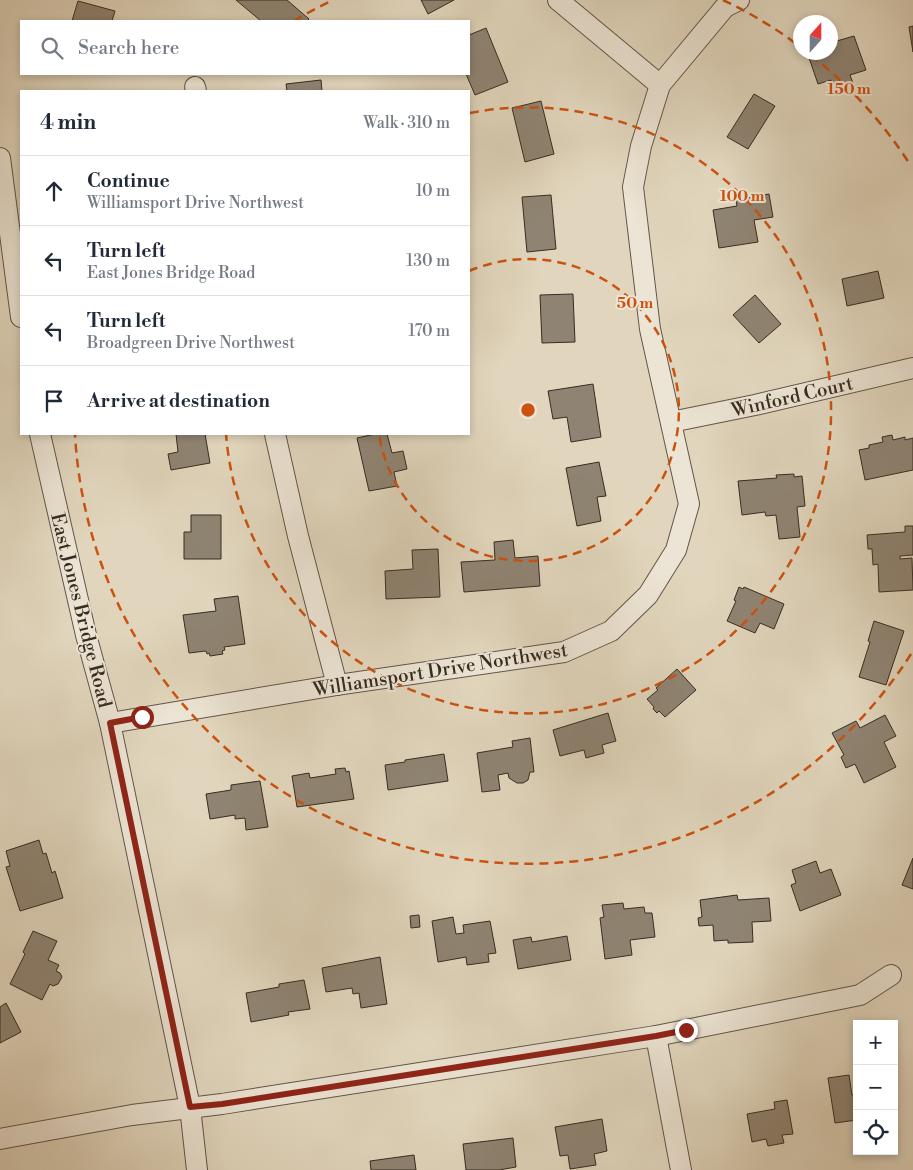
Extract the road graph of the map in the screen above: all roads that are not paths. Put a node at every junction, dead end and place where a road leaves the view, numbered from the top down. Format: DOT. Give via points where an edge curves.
graph roads {
  1 [pos="558,0"];
  2 [pos="740,0"];
  3 [pos="660,85"];
  4 [pos="0,158"];
  5 [pos="3,203"];
  6 [pos="20,311"];
  7 [pos="913,368"];
  8 [pos="671,422"];
  9 [pos="40,435"];
  10 [pos="275,435"];
  11 [pos="337,685"];
  12 [pos="110,723"];
  13 [pos="891,975"];
  14 [pos="656,1036"];
  15 [pos="190,1107"];
  16 [pos="0,1139"];
  17 [pos="197,1170"];
  18 [pos="681,1170"];
  1 -- 3 [label="street"];
  2 -- 3 [label="street, Williamsport Drive Northwest" via="726,7"];
  3 -- 8 [label="street, Williamsport Drive Northwest" via="641,146 633,187 650,329"];
  4 -- 5 [label="street"];
  5 -- 6 [label="street"];
  7 -- 8 [label="street, Winford Court"];
  8 -- 11 [label="street, Williamsport Drive Northwest" via="689,504 676,550 648,595 611,631 564,652"];
  9 -- 12 [label="street, East Jones Bridge Road" via="86,635"];
  10 -- 11 [label="street"];
  11 -- 12 [label="street, Williamsport Drive Northwest"];
  12 -- 15 [label="street, East Jones Bridge Road"];
  13 -- 14 [label="street" via="860,995"];
  14 -- 15 [label="street"];
  14 -- 18 [label="street"];
  15 -- 16 [label="street"];
  15 -- 17 [label="street, East Jones Bridge Road"];
}
